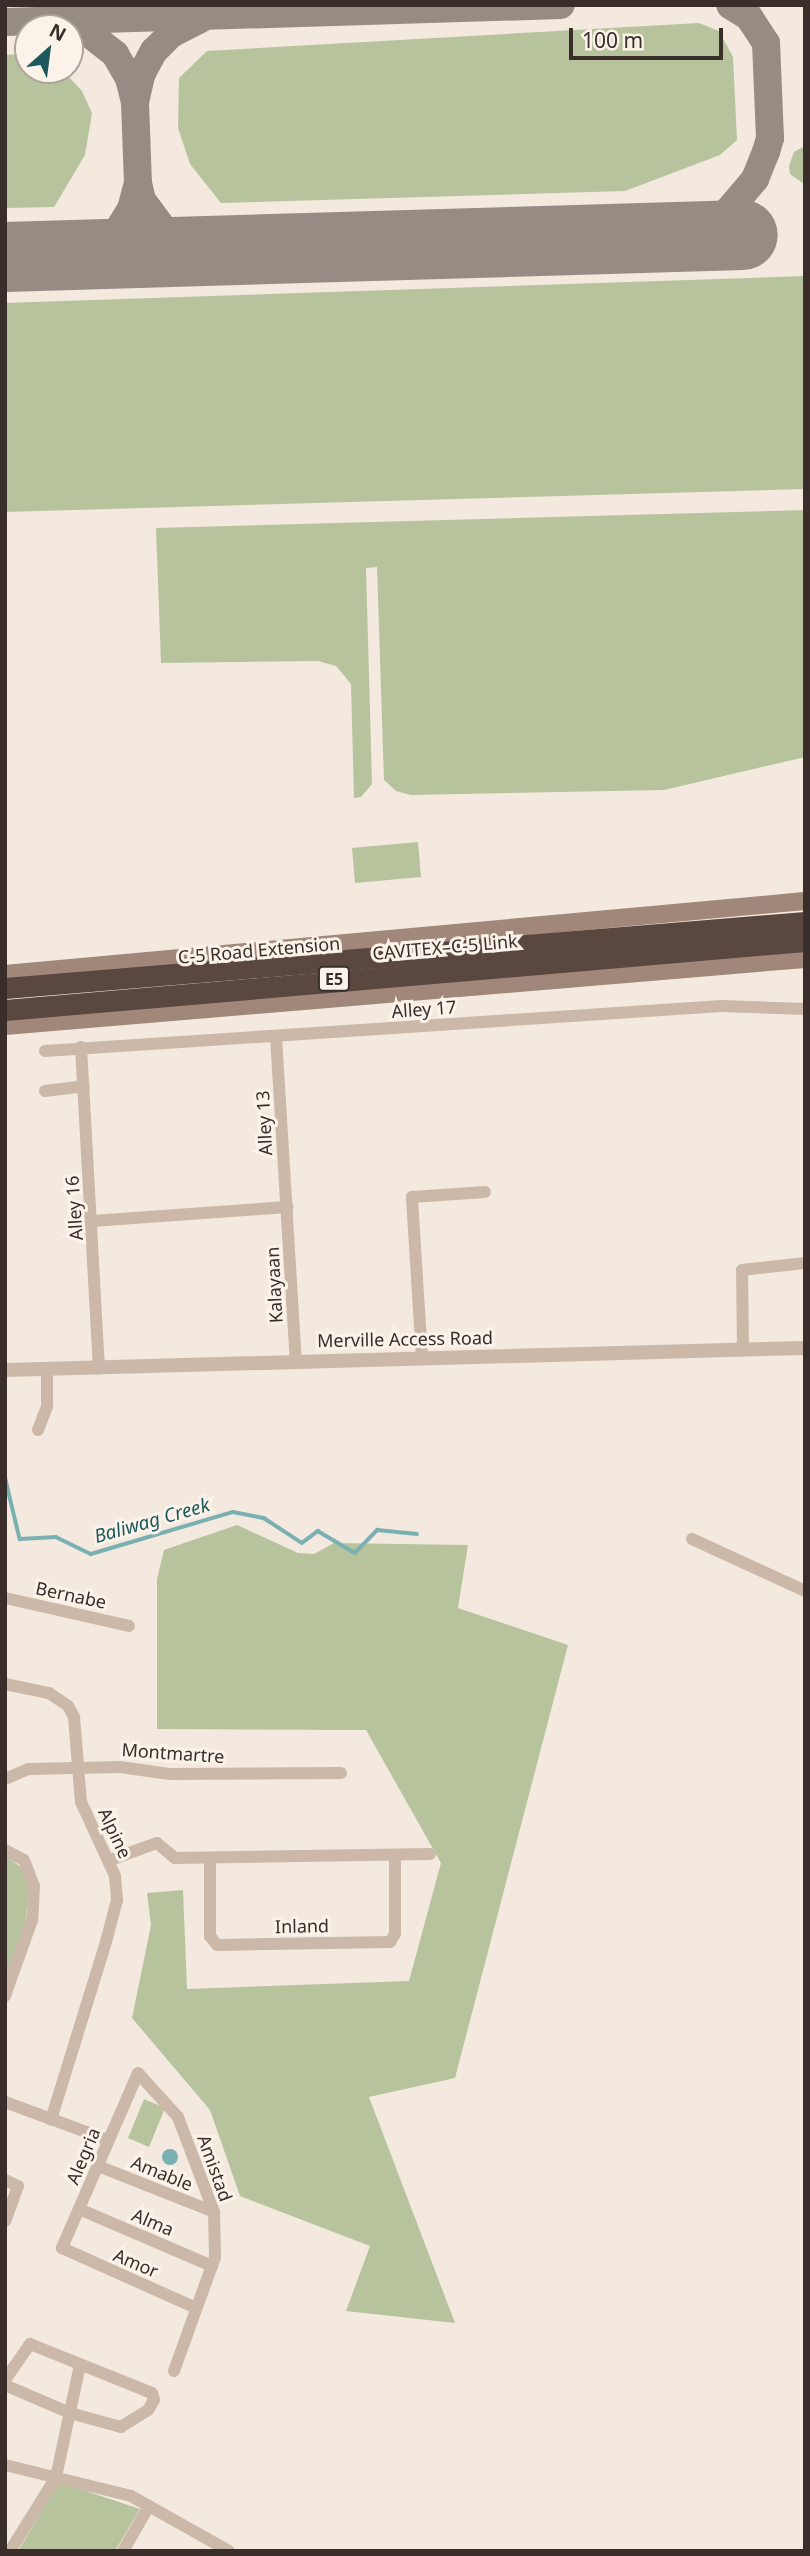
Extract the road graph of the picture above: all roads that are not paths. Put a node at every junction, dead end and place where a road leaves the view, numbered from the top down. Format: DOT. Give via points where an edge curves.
graph roads {
  1 [pos="805,901"];
  2 [pos="805,922"];
  3 [pos="805,941"];
  4 [pos="657,943"];
  5 [pos="805,959"];
  6 [pos="5,974"];
  7 [pos="5,988"];
  8 [pos="805,1009"];
  9 [pos="5,1010"];
  10 [pos="5,1026"];
  11 [pos="276,1037"];
  12 [pos="81,1047"];
  13 [pos="45,1051"];
  14 [pos="84,1086"];
  15 [pos="45,1091"];
  16 [pos="485,1192"];
  17 [pos="287,1207"];
  18 [pos="92,1221"];
  19 [pos="805,1263"];
  20 [pos="805,1348"];
  21 [pos="743,1349"];
  22 [pos="422,1358"];
  23 [pos="296,1360"];
  24 [pos="47,1368"];
  25 [pos="99,1368"];
  26 [pos="5,1370"];
  27 [pos="38,1430"];
  28 [pos="692,1539"];
  29 [pos="805,1591"];
  30 [pos="5,1598"];
  31 [pos="129,1626"];
  32 [pos="5,1684"];
  33 [pos="75,1769"];
  34 [pos="341,1773"];
  35 [pos="5,1779"];
  36 [pos="5,1850"];
  37 [pos="430,1854"];
  38 [pos="395,1856"];
  39 [pos="210,1858"];
  40 [pos="110,1860"];
  41 [pos="5,1996"];
  42 [pos="136,2075"];
  43 [pos="5,2102"];
  44 [pos="51,2120"];
  45 [pos="108,2140"];
  46 [pos="98,2166"];
  47 [pos="5,2180"];
  48 [pos="79,2209"];
  49 [pos="214,2212"];
  50 [pos="5,2221"];
  51 [pos="63,2250"];
  52 [pos="212,2266"];
  53 [pos="196,2308"];
  54 [pos="80,2365"];
  55 [pos="174,2371"];
  56 [pos="5,2380"];
  57 [pos="5,2385"];
  58 [pos="70,2413"];
  59 [pos="5,2465"];
  60 [pos="56,2477"];
  61 [pos="149,2506"];
  62 [pos="223,2549"];
  63 [pos="10,2551"];
  64 [pos="123,2551"];
  1 -- 6 [label="main road, C-5 Road Extension"];
  2 -- 4 [label="highway, CAVITEX–C-5 Link / E5"];
  3 -- 4 [label="highway, CAVITEX–C-5 Link / E5"];
  4 -- 7 [label="highway, CAVITEX–C-5 Link / E5"];
  4 -- 9 [label="highway, CAVITEX–C-5 Link / E5"];
  5 -- 10 [label="main road"];
  8 -- 11 [label="street, Alley 17" via="722,1006"];
  11 -- 12 [label="street, Alley 17"];
  11 -- 17 [label="street, Alley 13"];
  12 -- 13 [label="street, Alley 17"];
  12 -- 14 [label="street, Alley 16"];
  14 -- 15 [label="street"];
  14 -- 18 [label="street, Alley 16"];
  16 -- 22 [label="street" via="412,1199"];
  17 -- 18 [label="street"];
  17 -- 23 [label="street, Kalayaan"];
  18 -- 25 [label="street, Alley 16"];
  19 -- 21 [label="street" via="742,1270"];
  20 -- 21 [label="street, Merville Access Road"];
  21 -- 22 [label="street, Merville Access Road"];
  22 -- 23 [label="street, Merville Access Road"];
  23 -- 25 [label="street, Merville Access Road"];
  24 -- 25 [label="street, Merville Access Road"];
  24 -- 26 [label="street, Merville Access Road"];
  24 -- 27 [label="street" via="47,1406"];
  28 -- 29 [label="street"];
  30 -- 31 [label="street, Bernabe"];
  32 -- 33 [label="street, Alpine" via="49,1693 68,1706 74,1717"];
  33 -- 34 [label="street, Montmartre"];
  33 -- 35 [label="street, Montmartre" via="29,1769"];
  33 -- 40 [label="street, Alpine" via="81,1802"];
  36 -- 41 [label="street" via="23,1860 34,1886 32,1920"];
  37 -- 38 [label="street"];
  38 -- 39 [label="street"];
  38 -- 39 [label="street, Inland" via="395,1934 390,1942 217,1945 210,1936"];
  39 -- 40 [label="street" via="172,1857 157,1843"];
  40 -- 44 [label="street, Alpine" via="117,1900"];
  42 -- 45 [label="street, Alegria"];
  42 -- 49 [label="street, Amistad" via="178,2117"];
  43 -- 44 [label="street"];
  44 -- 45 [label="street"];
  45 -- 46 [label="street, Alegria"];
  46 -- 48 [label="street, Alegria"];
  46 -- 49 [label="street, Amable"];
  47 -- 50 [label="street" via="18,2186"];
  48 -- 51 [label="street, Alegria"];
  48 -- 52 [label="street, Alma"];
  49 -- 52 [label="street, Amistad"];
  51 -- 53 [label="street, Amor"];
  52 -- 53 [label="street, Amistad"];
  53 -- 55 [label="street, Amistad"];
  54 -- 56 [label="street" via="30,2344"];
  54 -- 58 [label="street"];
  54 -- 58 [label="street" via="152,2393 154,2400 148,2410 121,2427"];
  57 -- 58 [label="street"];
  58 -- 60 [label="street"];
  59 -- 60 [label="street"];
  60 -- 61 [label="street" via="131,2496"];
  60 -- 63 [label="street"];
  61 -- 62 [label="street"];
  61 -- 64 [label="street"];
}
